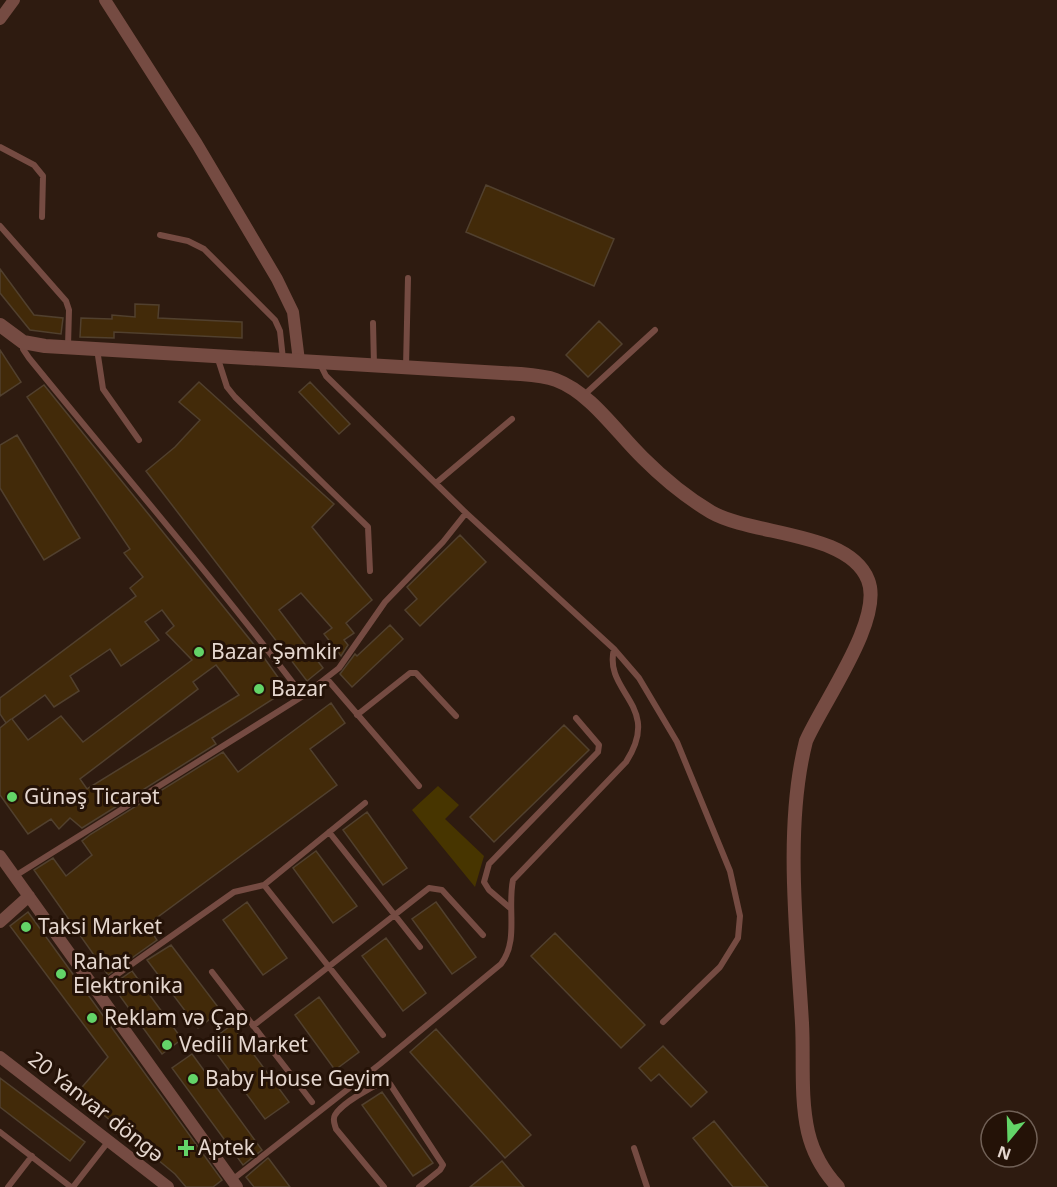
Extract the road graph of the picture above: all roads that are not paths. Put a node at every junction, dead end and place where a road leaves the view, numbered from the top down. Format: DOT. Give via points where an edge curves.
graph roads {
  1 [pos="14,0"];
  2 [pos="105,0"];
  3 [pos="0,19"];
  4 [pos="0,147"];
  5 [pos="42,217"];
  6 [pos="0,226"];
  7 [pos="160,235"];
  8 [pos="408,278"];
  9 [pos="373,323"];
  10 [pos="0,325"];
  11 [pos="655,330"];
  12 [pos="23,342"];
  13 [pos="68,347"];
  14 [pos="97,349"];
  15 [pos="217,356"];
  16 [pos="284,360"];
  17 [pos="298,361"];
  18 [pos="374,365"];
  19 [pos="406,367"];
  20 [pos="322,368"];
  21 [pos="582,397"];
  22 [pos="512,419"];
  23 [pos="139,440"];
  24 [pos="436,483"];
  25 [pos="466,513"];
  26 [pos="370,571"];
  27 [pos="614,649"];
  28 [pos="327,679"];
  29 [pos="303,696"];
  30 [pos="357,715"];
  31 [pos="456,716"];
  32 [pos="576,718"];
  33 [pos="419,786"];
  34 [pos="365,803"];
  35 [pos="329,832"];
  36 [pos="0,856"];
  37 [pos="15,876"];
  38 [pos="264,885"];
  39 [pos="29,896"];
  40 [pos="510,908"];
  41 [pos="394,916"];
  42 [pos="0,922"];
  43 [pos="483,935"];
  44 [pos="420,947"];
  45 [pos="329,968"];
  46 [pos="212,972"];
  47 [pos="94,990"];
  48 [pos="663,1022"];
  49 [pos="253,1026"];
  50 [pos="383,1035"];
  51 [pos="0,1057"];
  52 [pos="312,1101"];
  53 [pos="0,1132"];
  54 [pos="108,1142"];
  55 [pos="634,1148"];
  56 [pos="32,1156"];
  57 [pos="234,1184"];
  58 [pos="8,1187"];
  59 [pos="72,1187"];
  60 [pos="168,1187"];
  61 [pos="384,1187"];
  62 [pos="419,1187"];
  63 [pos="646,1187"];
  64 [pos="838,1187"];
  1 -- 3 [label="street"];
  2 -- 17 [label="street" via="277,279 293,312"];
  4 -- 5 [label="lane" via="34,165 42,176"];
  6 -- 13 [label="lane" via="66,301"];
  7 -- 16 [label="lane" via="204,249 275,320"];
  8 -- 19 [label="lane"];
  9 -- 18 [label="lane"];
  10 -- 12 [label="street"];
  11 -- 21 [label="lane"];
  12 -- 13 [label="street"];
  12 -- 29 [label="lane" via="22,349 28,358 230,600"];
  13 -- 14 [label="street"];
  14 -- 15 [label="street"];
  14 -- 23 [label="lane" via="103,389"];
  15 -- 16 [label="street"];
  15 -- 26 [label="lane" via="227,387 235,397 368,527"];
  16 -- 17 [label="street"];
  17 -- 18 [label="street"];
  18 -- 19 [label="street"];
  19 -- 21 [label="street" via="543,377 564,384"];
  20 -- 24 [label="lane"];
  21 -- 64 [label="street" via="644,459 713,513 842,552 853,558 868,579 869,616 806,741 795,818 797,957 806,1119 814,1150"];
  22 -- 24 [label="lane"];
  24 -- 25 [label="lane"];
  25 -- 27 [label="lane"];
  25 -- 28 [label="lane" via="443,543 385,602 358,645"];
  27 -- 40 [label="lane" via="612,665 638,718 640,735 636,747 626,762 522,867 513,880"];
  27 -- 48 [label="lane" via="639,678 677,742 730,871 740,916 738,938 730,954"];
  28 -- 29 [label="lane"];
  28 -- 30 [label="lane"];
  29 -- 37 [label="lane"];
  30 -- 31 [label="lane" via="416,673"];
  30 -- 33 [label="lane"];
  32 -- 40 [label="lane" via="599,745 598,752 499,852 486,874 484,882 489,890"];
  34 -- 35 [label="lane"];
  35 -- 38 [label="lane"];
  35 -- 41 [label="lane"];
  36 -- 37 [label="street"];
  37 -- 39 [label="street"];
  38 -- 45 [label="lane"];
  38 -- 47 [label="lane" via="234,892"];
  39 -- 42 [label="street"];
  39 -- 47 [label="street"];
  40 -- 57 [label="lane" via="511,946 501,964"];
  41 -- 43 [label="lane" via="421,893 437,888"];
  41 -- 44 [label="lane"];
  41 -- 45 [label="lane"];
  45 -- 49 [label="lane"];
  45 -- 50 [label="lane"];
  46 -- 49 [label="lane"];
  47 -- 57 [label="street"];
  49 -- 52 [label="lane"];
  51 -- 54 [label="street, 20 Yanvar döngə"];
  53 -- 56 [label="lane"];
  54 -- 59 [label="lane"];
  54 -- 60 [label="street, 20 Yanvar döngə"];
  55 -- 63 [label="lane"];
  56 -- 58 [label="lane"];
  56 -- 59 [label="lane"];
  61 -- 62 [label="lane" via="333,1121 334,1115 384,1081 393,1088 443,1165"];
}
